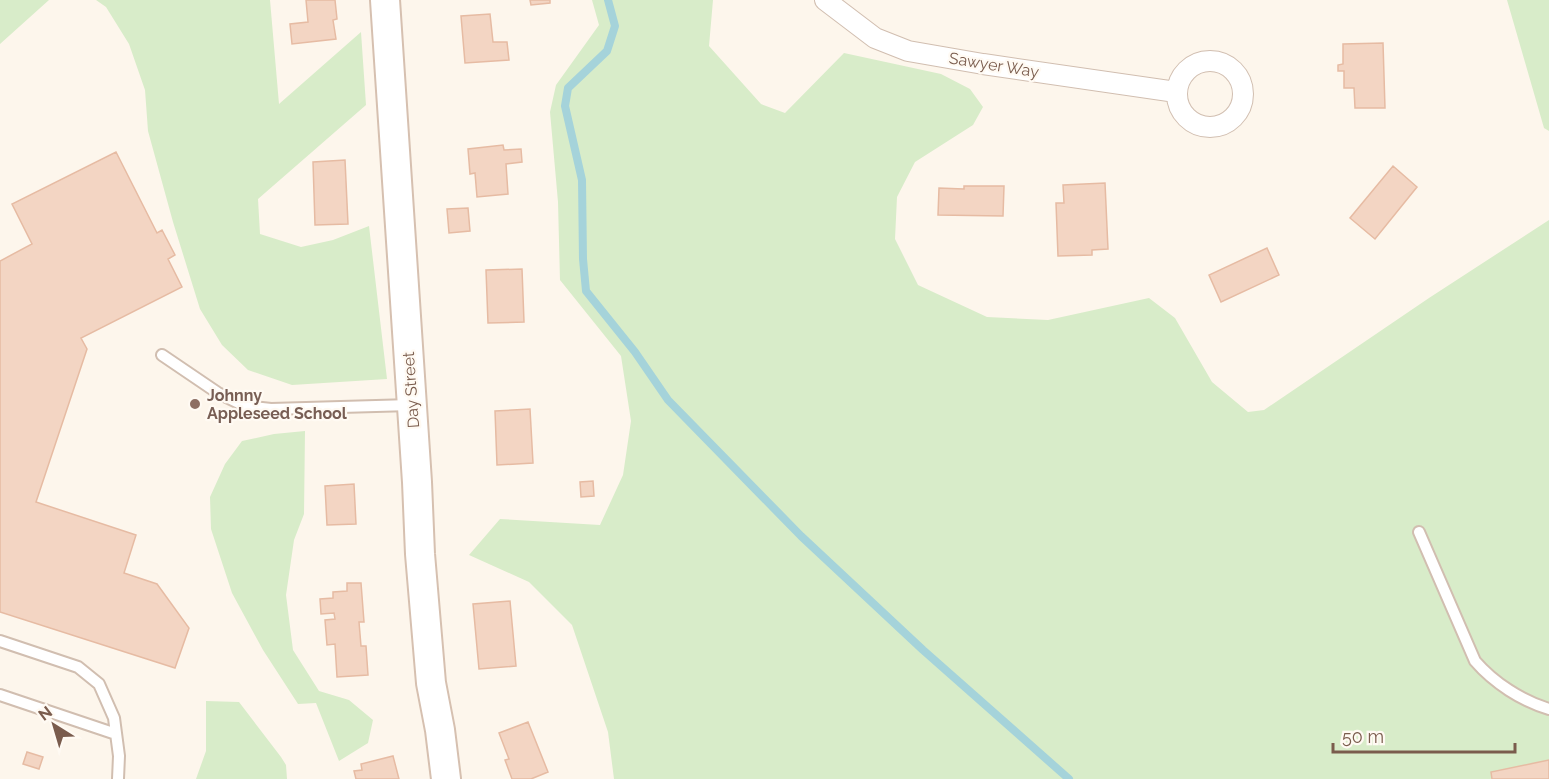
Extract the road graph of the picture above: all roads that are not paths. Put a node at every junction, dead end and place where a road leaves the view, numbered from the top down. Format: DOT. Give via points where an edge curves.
graph roads {
  1 [pos="385,0"];
  2 [pos="825,0"];
  3 [pos="1176,93"];
  4 [pos="162,355"];
  5 [pos="411,405"];
  6 [pos="1419,532"];
  7 [pos="0,641"];
  8 [pos="0,695"];
  9 [pos="1549,709"];
  10 [pos="116,734"];
  11 [pos="118,779"];
  12 [pos="446,779"];
  1 -- 5 [label="main road, Day Street"];
  2 -- 3 [label="street, Sawyer Way" via="875,38 908,51"];
  4 -- 5 [label="lane" via="218,393 245,406 271,409"];
  5 -- 12 [label="main road, Day Street" via="431,683"];
  6 -- 9 [label="lane" via="1475,661 1504,686"];
  7 -- 10 [label="lane" via="78,667 99,684 114,718"];
  8 -- 10 [label="lane"];
  10 -- 11 [label="lane"];
}
